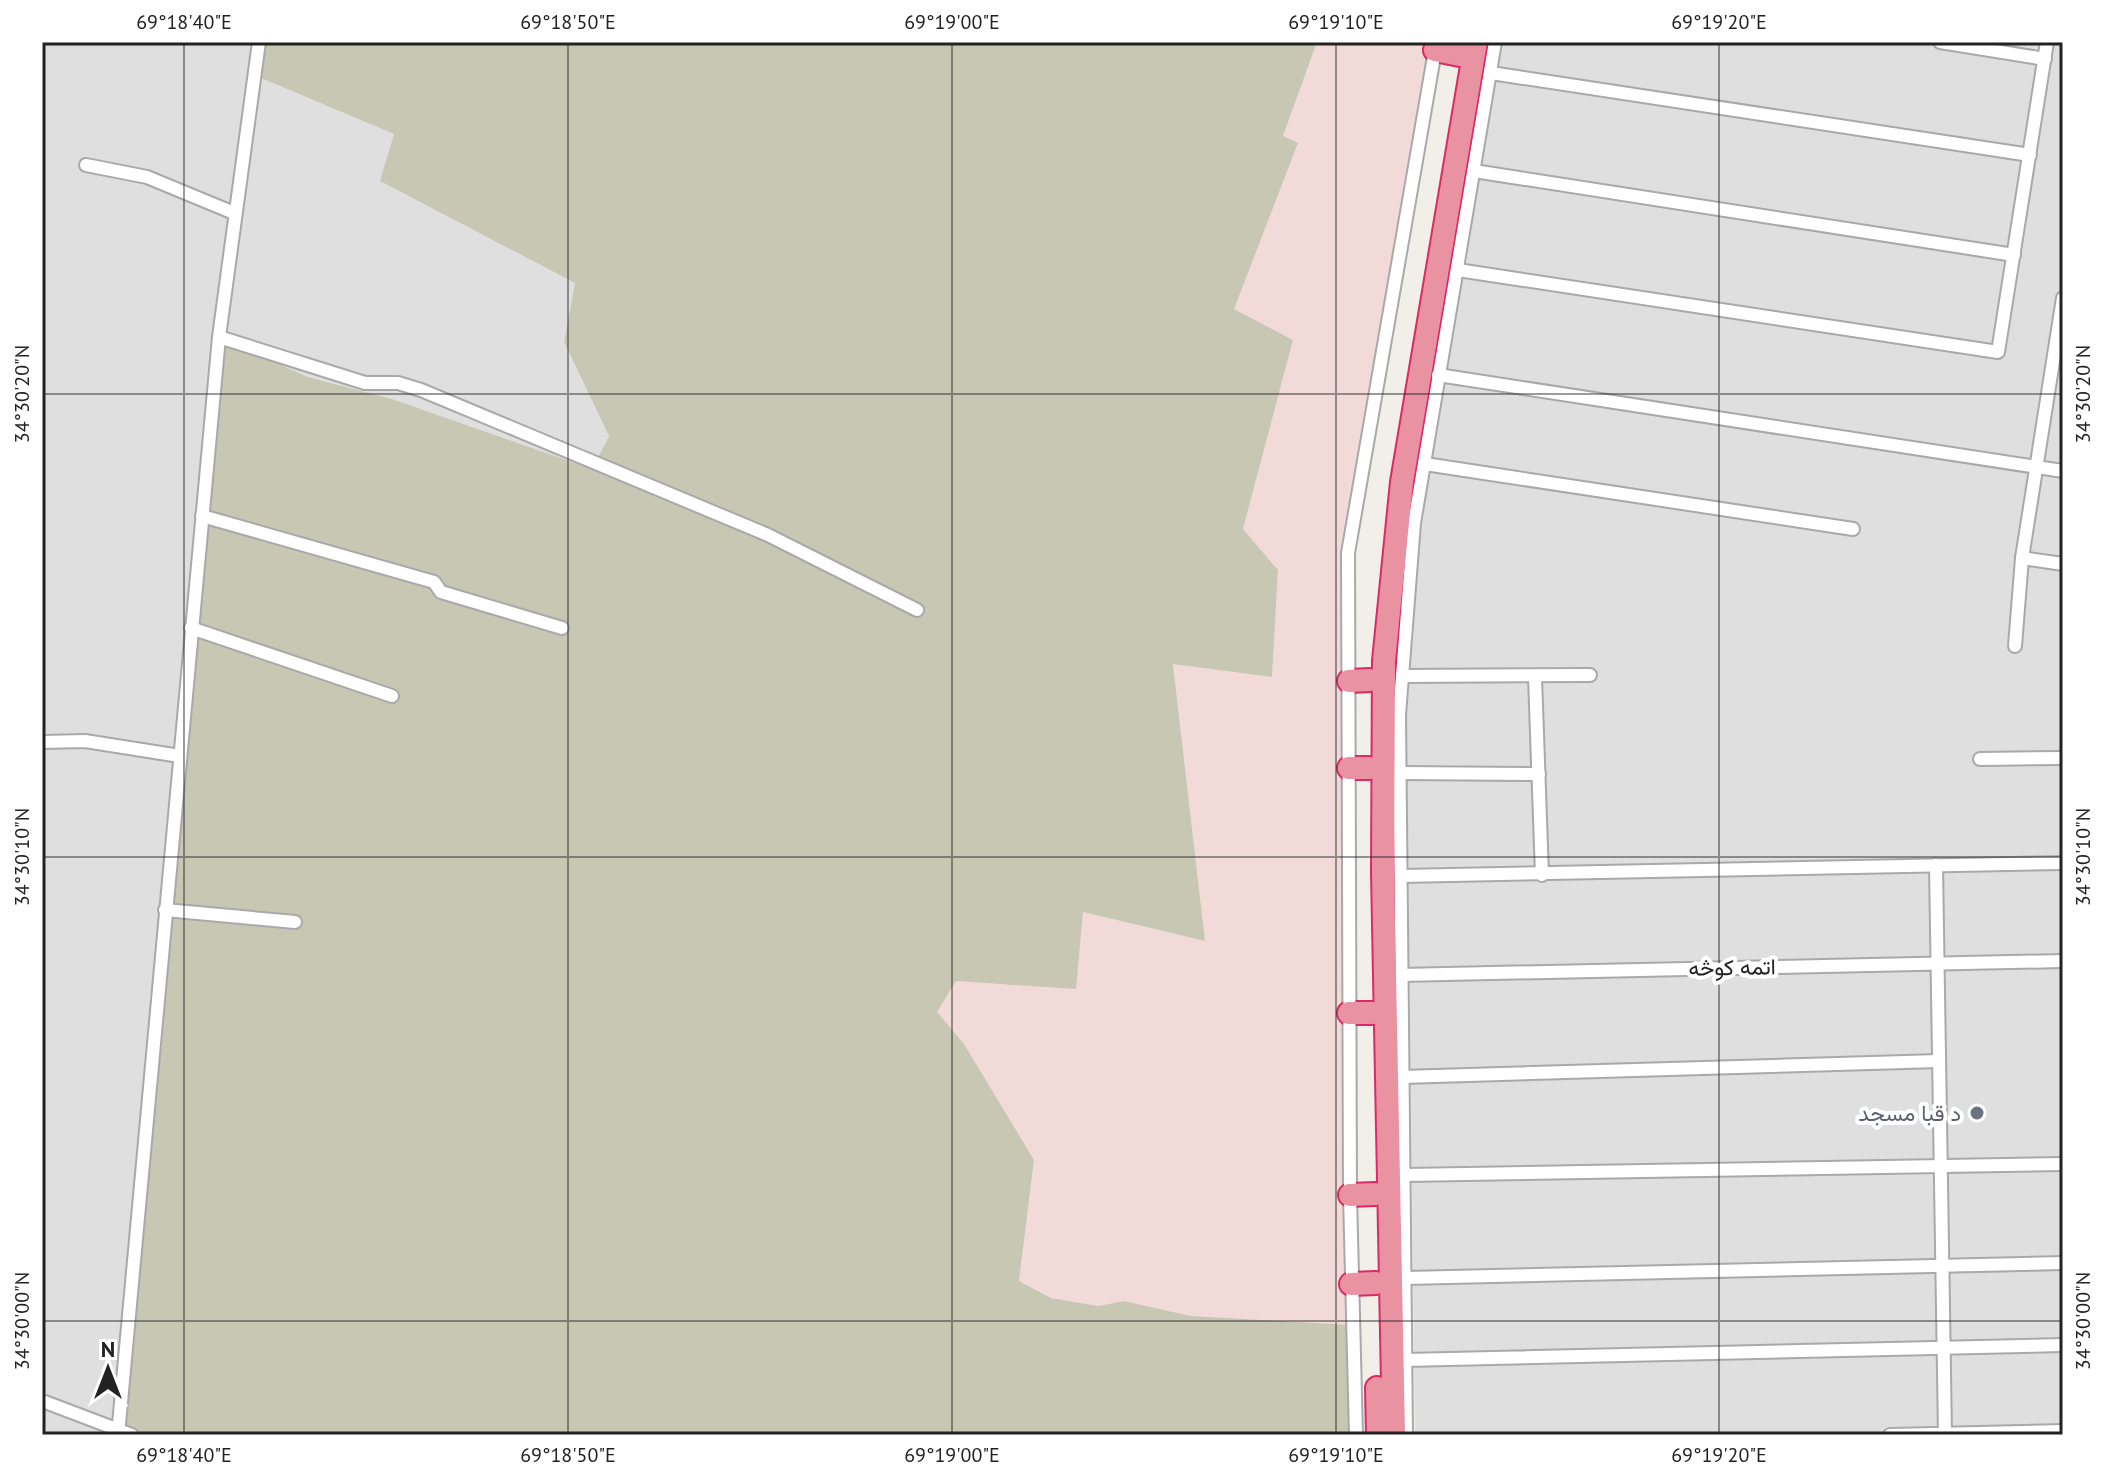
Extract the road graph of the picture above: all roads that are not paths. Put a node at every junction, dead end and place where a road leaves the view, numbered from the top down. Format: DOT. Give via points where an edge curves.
graph roads {
  1 [pos="259,42"];
  2 [pos="1495,42"];
  3 [pos="1940,42"];
  4 [pos="2047,42"];
  5 [pos="1436,46"];
  6 [pos="1466,46"];
  7 [pos="2045,59"];
  8 [pos="1491,73"];
  9 [pos="2030,155"];
  10 [pos="86,165"];
  11 [pos="1474,171"];
  12 [pos="234,213"];
  13 [pos="2014,255"];
  14 [pos="1458,270"];
  15 [pos="2063,298"];
  16 [pos="219,337"];
  17 [pos="2058,362"];
  18 [pos="1438,375"];
  19 [pos="1425,464"];
  20 [pos="2037,467"];
  21 [pos="2063,471"];
  22 [pos="202,516"];
  23 [pos="1853,529"];
  24 [pos="2022,558"];
  25 [pos="2063,564"];
  26 [pos="917,610"];
  27 [pos="191,628"];
  28 [pos="562,628"];
  29 [pos="2015,646"];
  30 [pos="1590,675"];
  31 [pos="1402,676"];
  32 [pos="1535,677"];
  33 [pos="1359,681"];
  34 [pos="392,696"];
  35 [pos="42,742"];
  36 [pos="180,756"];
  37 [pos="2063,758"];
  38 [pos="1980,759"];
  39 [pos="1359,768"];
  40 [pos="1400,773"];
  41 [pos="1539,774"];
  42 [pos="2063,863"];
  43 [pos="1936,865"];
  44 [pos="1542,875"];
  45 [pos="1401,876"];
  46 [pos="165,910"];
  47 [pos="295,922"];
  48 [pos="2063,961"];
  49 [pos="1937,962"];
  50 [pos="1400,975"];
  51 [pos="1349,1013"];
  52 [pos="1373,1013"];
  53 [pos="1939,1061"];
  54 [pos="1402,1077"];
  55 [pos="2063,1164"];
  56 [pos="1941,1166"];
  57 [pos="1405,1175"];
  58 [pos="1375,1194"];
  59 [pos="1350,1195"];
  60 [pos="2063,1263"];
  61 [pos="1943,1265"];
  62 [pos="1406,1278"];
  63 [pos="1376,1283"];
  64 [pos="1351,1284"];
  65 [pos="2063,1345"];
  66 [pos="1944,1348"];
  67 [pos="1405,1360"];
  68 [pos="45,1402"];
  69 [pos="2063,1431"];
  70 [pos="118,1432"];
  71 [pos="1945,1434"];
  72 [pos="132,1435"];
  73 [pos="1356,1435"];
  74 [pos="1378,1435"];
  75 [pos="1394,1435"];
  76 [pos="1406,1435"];
  77 [pos="1890,1435"];
  1 -- 12 [label="street"];
  2 -- 8 [label="street"];
  3 -- 7 [label="street"];
  4 -- 7 [label="street"];
  5 -- 6 [label="highway"];
  5 -- 33 [label="street" via="1348,553"];
  6 -- 33 [label="highway" via="1377,549"];
  6 -- 75 [label="highway" via="1402,482 1384,661"];
  7 -- 9 [label="street"];
  8 -- 9 [label="street"];
  8 -- 11 [label="street"];
  9 -- 13 [label="street"];
  10 -- 12 [label="street" via="147,177"];
  11 -- 13 [label="street"];
  11 -- 14 [label="street"];
  12 -- 16 [label="street"];
  13 -- 14 [label="street" via="2000,348 1993,352"];
  14 -- 18 [label="street"];
  15 -- 17 [label="street"];
  16 -- 22 [label="street"];
  16 -- 26 [label="street" via="365,383 398,383 421,390 768,535"];
  17 -- 20 [label="street"];
  18 -- 19 [label="street"];
  18 -- 20 [label="street"];
  19 -- 23 [label="street"];
  19 -- 31 [label="street" via="1408,571"];
  20 -- 21 [label="street"];
  20 -- 24 [label="street"];
  22 -- 27 [label="street"];
  22 -- 28 [label="street" via="434,582 441,592"];
  24 -- 25 [label="street"];
  24 -- 29 [label="street"];
  27 -- 34 [label="street"];
  27 -- 36 [label="street"];
  30 -- 32 [label="street"];
  31 -- 32 [label="street"];
  31 -- 40 [label="street"];
  32 -- 41 [label="street"];
  33 -- 39 [label="highway"];
  35 -- 36 [label="street" via="85,741"];
  36 -- 46 [label="street"];
  37 -- 38 [label="street"];
  39 -- 51 [label="street"];
  39 -- 52 [label="highway"];
  40 -- 41 [label="street"];
  40 -- 45 [label="street"];
  41 -- 44 [label="street"];
  42 -- 43 [label="street"];
  43 -- 44 [label="street"];
  43 -- 49 [label="street"];
  44 -- 45 [label="street"];
  45 -- 50 [label="street"];
  46 -- 47 [label="street"];
  46 -- 70 [label="street"];
  48 -- 49 [label="street, اتمه کوڅه"];
  49 -- 50 [label="street, اتمه کوڅه"];
  49 -- 53 [label="street"];
  50 -- 54 [label="street"];
  51 -- 52 [label="highway"];
  51 -- 59 [label="street"];
  52 -- 58 [label="highway"];
  53 -- 54 [label="street"];
  53 -- 56 [label="street"];
  54 -- 57 [label="street"];
  55 -- 56 [label="street"];
  56 -- 57 [label="street"];
  56 -- 61 [label="street"];
  57 -- 62 [label="street"];
  58 -- 59 [label="highway"];
  58 -- 63 [label="highway"];
  59 -- 64 [label="street"];
  60 -- 61 [label="street"];
  61 -- 62 [label="street"];
  61 -- 66 [label="street"];
  62 -- 67 [label="street"];
  63 -- 64 [label="highway"];
  63 -- 74 [label="highway"];
  64 -- 73 [label="street"];
  65 -- 66 [label="street"];
  66 -- 67 [label="street"];
  66 -- 71 [label="street"];
  67 -- 76 [label="street"];
  68 -- 70 [label="street"];
  69 -- 71 [label="street"];
  70 -- 72 [label="street"];
  71 -- 77 [label="street"];
}
